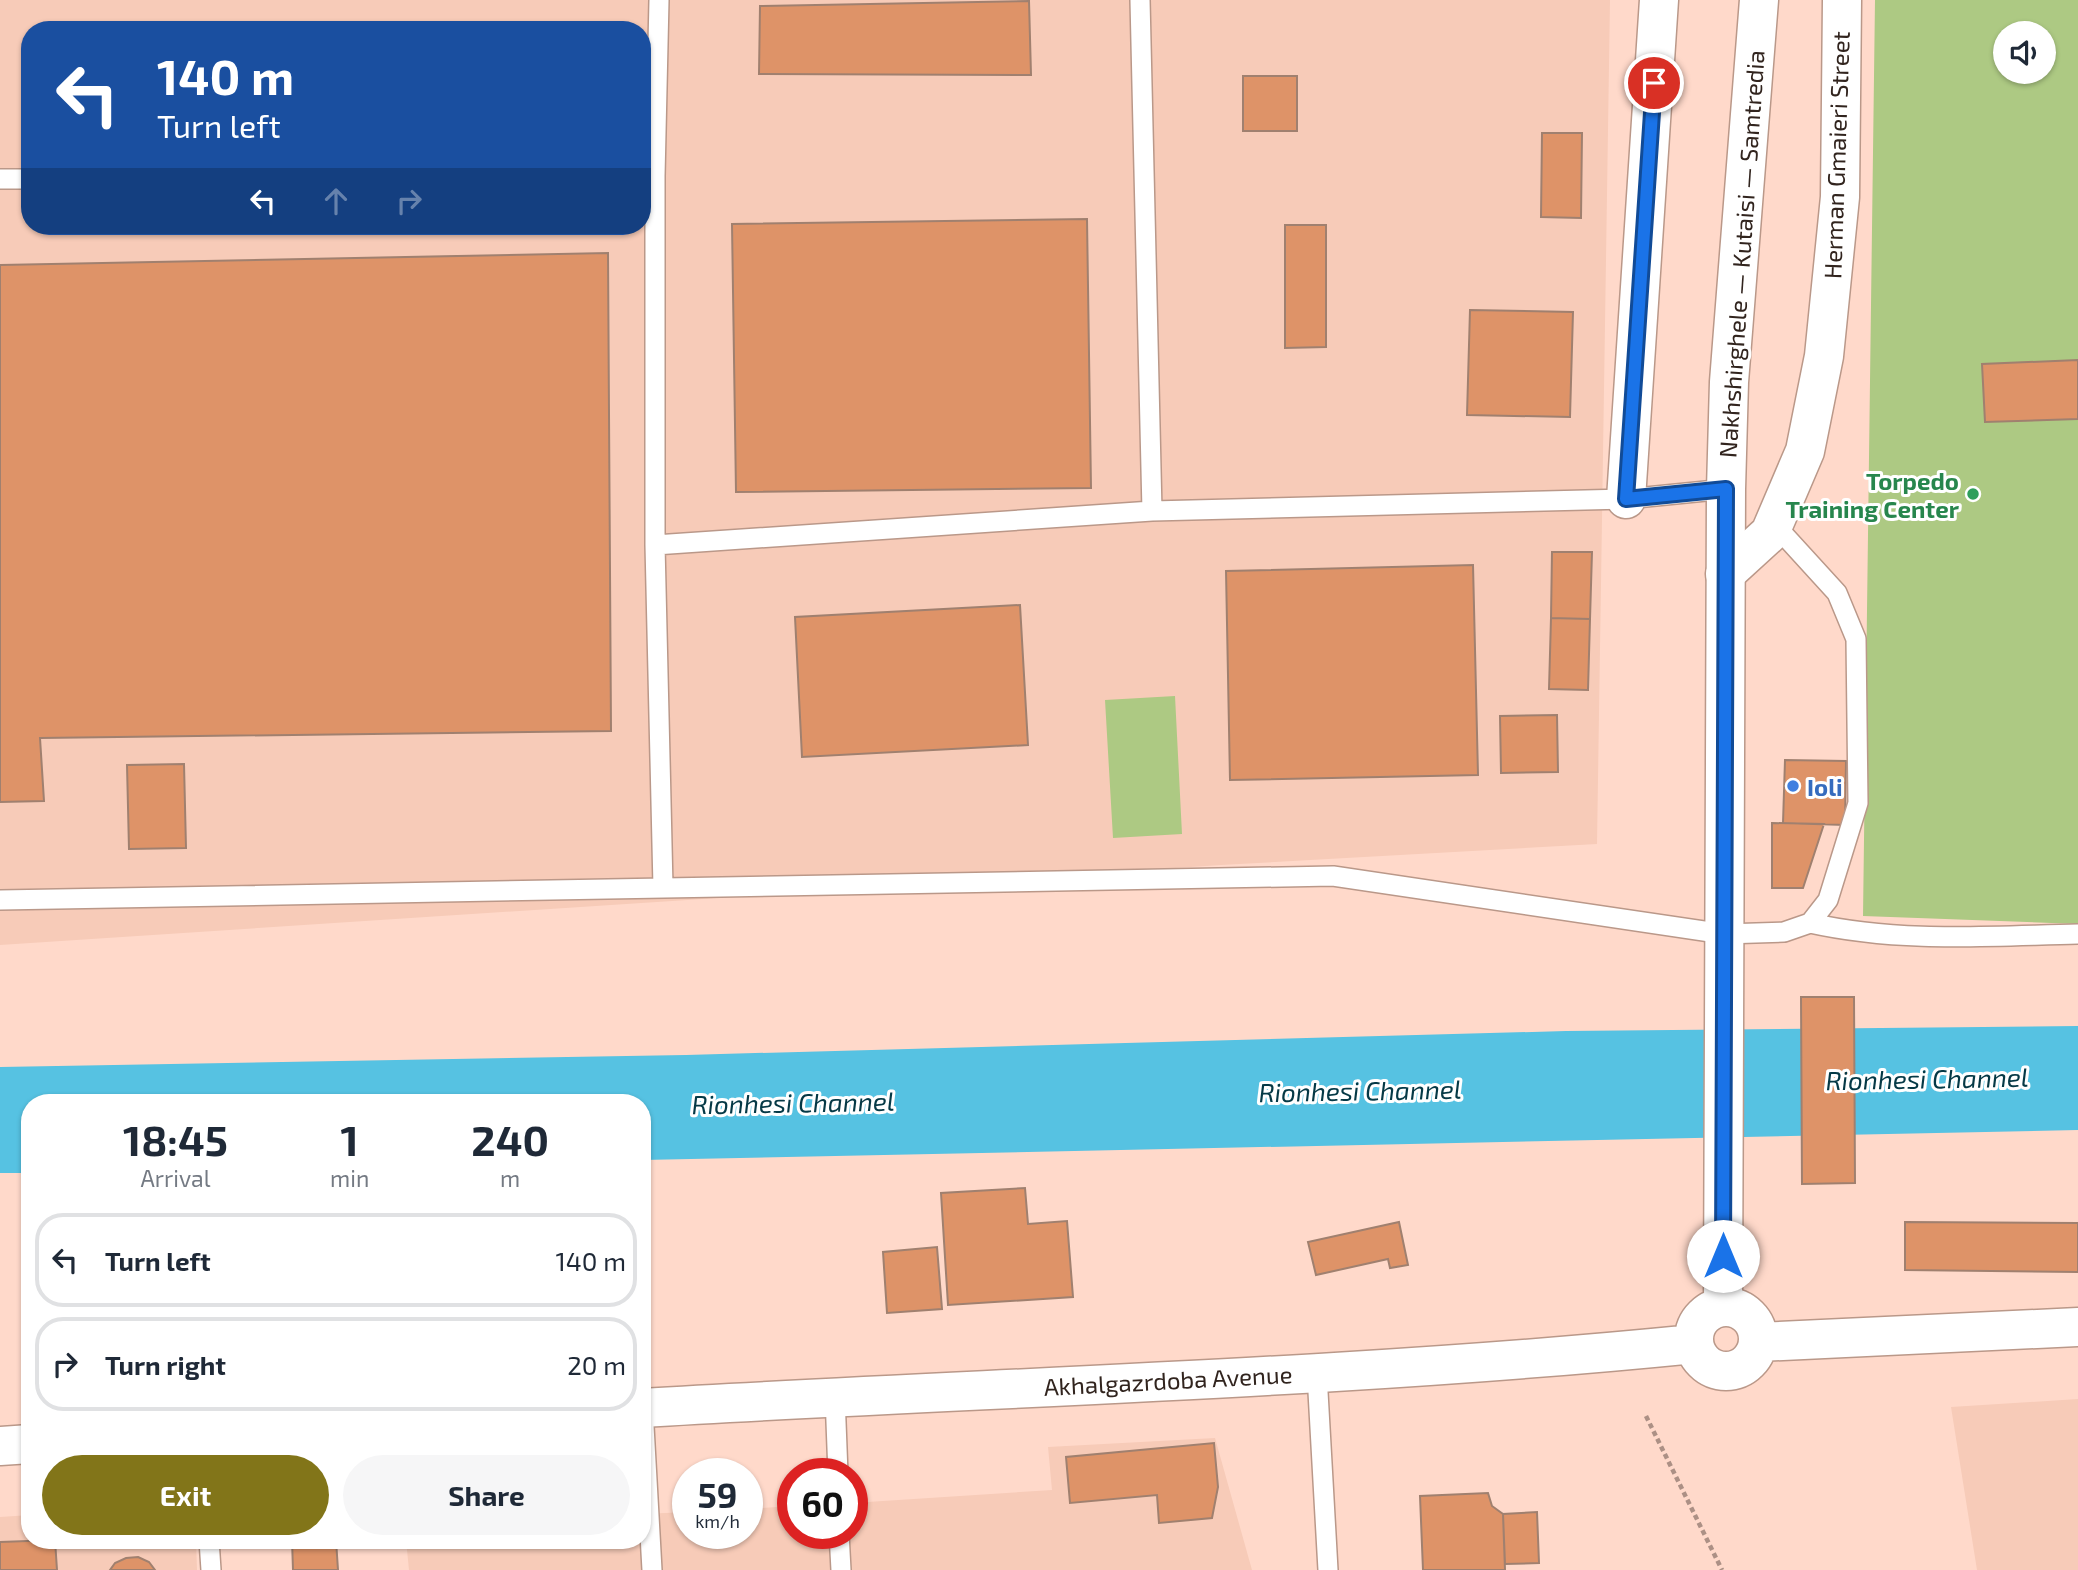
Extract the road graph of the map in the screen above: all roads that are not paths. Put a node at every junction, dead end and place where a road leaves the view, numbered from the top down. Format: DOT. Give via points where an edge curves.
graph roads {
  1 [pos="659,0"];
  2 [pos="1140,0"];
  3 [pos="1660,0"];
  4 [pos="1759,0"];
  5 [pos="1842,0"];
  6 [pos="651,128"];
  7 [pos="0,179"];
  8 [pos="21,179"];
  9 [pos="649,235"];
  10 [pos="1726,489"];
  11 [pos="1626,499"];
  12 [pos="1152,511"];
  13 [pos="1774,524"];
  14 [pos="655,545"];
  15 [pos="1725,574"];
  16 [pos="663,887"];
  17 [pos="0,900"];
  18 [pos="1810,923"];
  19 [pos="1724,934"];
  20 [pos="2078,934"];
  21 [pos="1723,1307"];
  22 [pos="2078,1327"];
  23 [pos="1759,1342"];
  24 [pos="1693,1344"];
  25 [pos="1317,1374"];
  26 [pos="835,1396"];
  27 [pos="651,1408"];
  28 [pos="21,1445"];
  29 [pos="0,1446"];
  30 [pos="837,1458"];
  31 [pos="210,1549"];
  32 [pos="651,1549"];
  33 [pos="840,1549"];
  34 [pos="211,1570"];
  35 [pos="652,1570"];
  36 [pos="841,1570"];
  37 [pos="1328,1570"];
  1 -- 6 [label="lane"];
  2 -- 12 [label="lane"];
  3 -- 11 [label="main road"];
  4 -- 10 [label="main road, Nakhshirghele — Kutaisi — Samtredia" via="1729,382"];
  5 -- 13 [label="main road, Herman Gmaieri Street" via="1840,197 1824,356 1805,451"];
  7 -- 8 [label="lane"];
  9 -- 14 [label="lane"];
  10 -- 11 [label="lane"];
  10 -- 15 [label="main road, Nakhshirghele — Kutaisi — Samtredia"];
  11 -- 12 [label="lane"];
  12 -- 14 [label="lane"];
  13 -- 15 [label="main road, Herman Gmaieri Street"];
  13 -- 18 [label="lane" via="1837,593 1856,639 1858,803 1828,900"];
  14 -- 16 [label="lane"];
  15 -- 19 [label="main road, Nakhshirghele — Kutaisi — Samtredia"];
  16 -- 17 [label="lane"];
  16 -- 19 [label="lane" via="1333,876"];
  18 -- 19 [label="lane" via="1784,932"];
  18 -- 20 [label="lane" via="1930,938"];
  19 -- 21 [label="main road, Nakhshirghele — Kutaisi — Samtredia"];
  21 -- 23 [label="main road" via="1747,1314"];
  21 -- 24 [label="main road" via="1702,1317"];
  22 -- 23 [label="main road"];
  23 -- 24 [label="main road" via="1742,1367 1722,1371 1703,1362"];
  24 -- 25 [label="main road, Akhalgazrdoba Avenue"];
  25 -- 26 [label="main road, Akhalgazrdoba Avenue"];
  25 -- 37 [label="lane"];
  26 -- 27 [label="main road, Akhalgazrdoba Avenue"];
  26 -- 30 [label="lane"];
  28 -- 29 [label="main road"];
  31 -- 34 [label="lane"];
  32 -- 35 [label="lane"];
  33 -- 36 [label="lane"];
}
